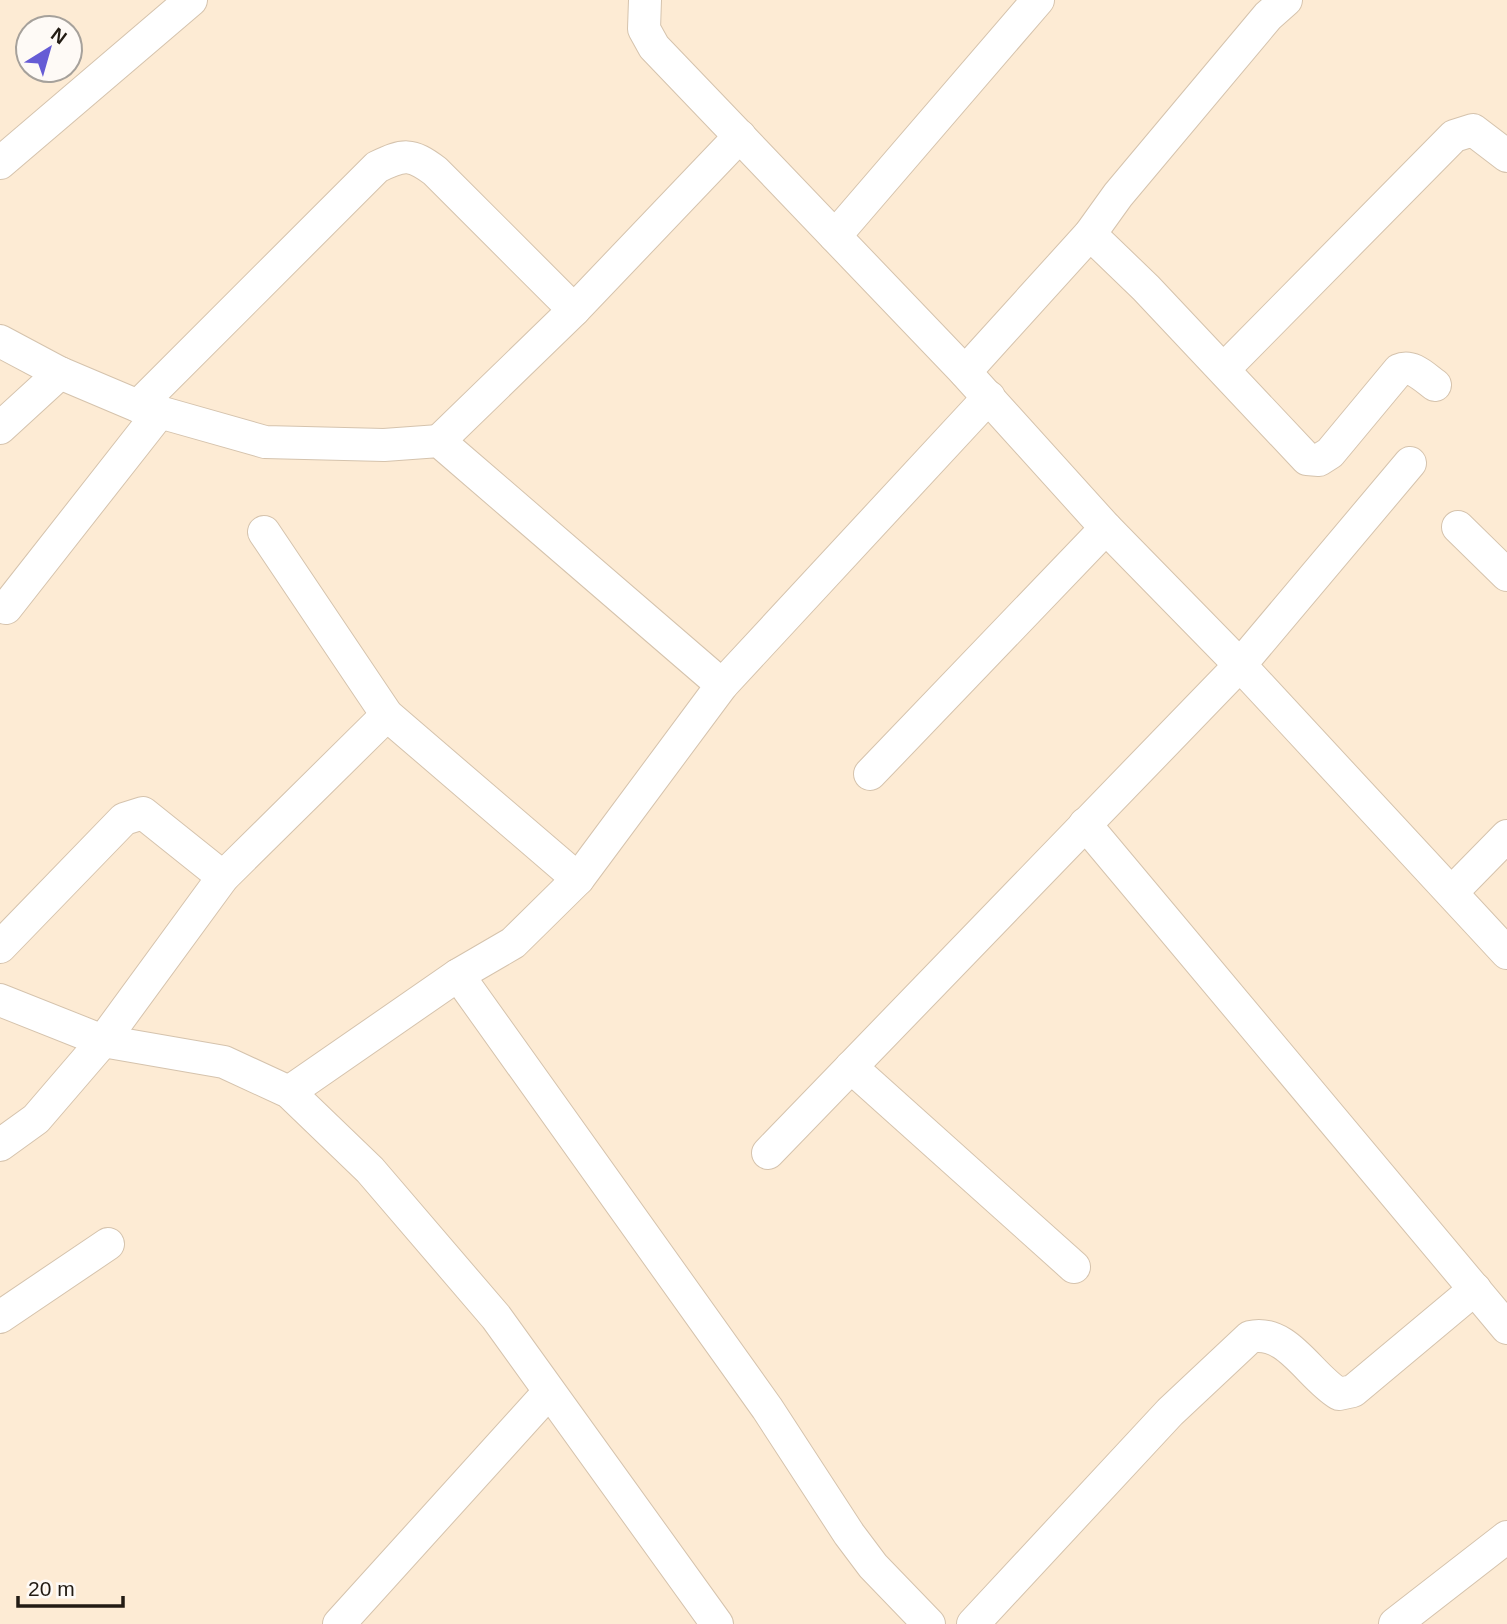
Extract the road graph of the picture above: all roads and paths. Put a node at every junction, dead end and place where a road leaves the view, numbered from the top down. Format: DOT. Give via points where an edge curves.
graph roads {
  1 [pos="191,0"];
  2 [pos="645,0"];
  3 [pos="1038,0"];
  4 [pos="1286,0"];
  5 [pos="740,136"];
  6 [pos="1507,156"];
  7 [pos="0,163"];
  8 [pos="1090,234"];
  9 [pos="835,236"];
  10 [pos="574,310"];
  11 [pos="0,341"];
  12 [pos="1224,369"];
  13 [pos="965,372"];
  14 [pos="60,373"];
  15 [pos="1435,385"];
  16 [pos="989,397"];
  17 [pos="149,409"];
  18 [pos="0,428"];
  19 [pos="439,441"];
  20 [pos="1410,463"];
  21 [pos="1458,527"];
  22 [pos="1105,528"];
  23 [pos="264,532"];
  24 [pos="1507,575"];
  25 [pos="6,608"];
  26 [pos="1240,665"];
  27 [pos="722,685"];
  28 [pos="387,715"];
  29 [pos="870,774"];
  30 [pos="1085,824"];
  31 [pos="1507,836"];
  32 [pos="223,877"];
  33 [pos="578,880"];
  34 [pos="1452,892"];
  35 [pos="0,947"];
  36 [pos="1507,953"];
  37 [pos="458,975"];
  38 [pos="0,1000"];
  39 [pos="103,1041"];
  40 [pos="851,1067"];
  41 [pos="289,1092"];
  42 [pos="0,1145"];
  43 [pos="768,1153"];
  44 [pos="108,1244"];
  45 [pos="1074,1267"];
  46 [pos="1475,1289"];
  47 [pos="0,1317"];
  48 [pos="1507,1328"];
  49 [pos="549,1392"];
  50 [pos="1507,1537"];
  51 [pos="339,1624"];
  52 [pos="717,1624"];
  53 [pos="929,1624"];
  54 [pos="974,1624"];
  55 [pos="1395,1624"];
  1 -- 7 [label="street"];
  2 -- 5 [label="street" via="644,29 654,47"];
  3 -- 9 [label="street"];
  4 -- 8 [label="street" via="1118,195"];
  5 -- 9 [label="street"];
  5 -- 10 [label="street"];
  6 -- 12 [label="street" via="1473,130 1454,135"];
  8 -- 12 [label="street"];
  8 -- 13 [label="street"];
  9 -- 13 [label="street"];
  10 -- 17 [label="street" via="435,171 417,157 397,157 377,167"];
  10 -- 19 [label="street"];
  11 -- 14 [label="street"];
  12 -- 15 [label="street" via="1297,450 1319,460 1330,453 1399,370 1415,370"];
  13 -- 16 [label="street"];
  14 -- 17 [label="street"];
  14 -- 18 [label="street"];
  16 -- 22 [label="street"];
  16 -- 27 [label="street"];
  17 -- 19 [label="street" via="265,442 384,445"];
  17 -- 25 [label="street"];
  19 -- 27 [label="street"];
  20 -- 26 [label="street"];
  21 -- 24 [label="street"];
  22 -- 26 [label="street"];
  22 -- 29 [label="street"];
  23 -- 28 [label="street"];
  26 -- 30 [label="street"];
  26 -- 34 [label="street"];
  27 -- 33 [label="street"];
  28 -- 32 [label="street"];
  28 -- 33 [label="street"];
  30 -- 40 [label="street"];
  30 -- 46 [label="street"];
  31 -- 34 [label="street"];
  32 -- 35 [label="street" via="153,820 143,813 134,814"];
  32 -- 39 [label="street"];
  33 -- 37 [label="street" via="513,943"];
  34 -- 36 [label="street"];
  37 -- 41 [label="street"];
  37 -- 53 [label="street" via="767,1408 849,1534"];
  38 -- 39 [label="street"];
  39 -- 41 [label="street" via="224,1062"];
  39 -- 42 [label="street" via="36,1119"];
  40 -- 43 [label="street"];
  40 -- 45 [label="street"];
  41 -- 49 [label="street" via="370,1170 496,1317"];
  44 -- 47 [label="street"];
  46 -- 48 [label="street"];
  46 -- 54 [label="street" via="1353,1391 1339,1394 1276,1338 1264,1333 1250,1337 1161,1421"];
  49 -- 51 [label="street"];
  49 -- 52 [label="street"];
  50 -- 55 [label="street"];
}
